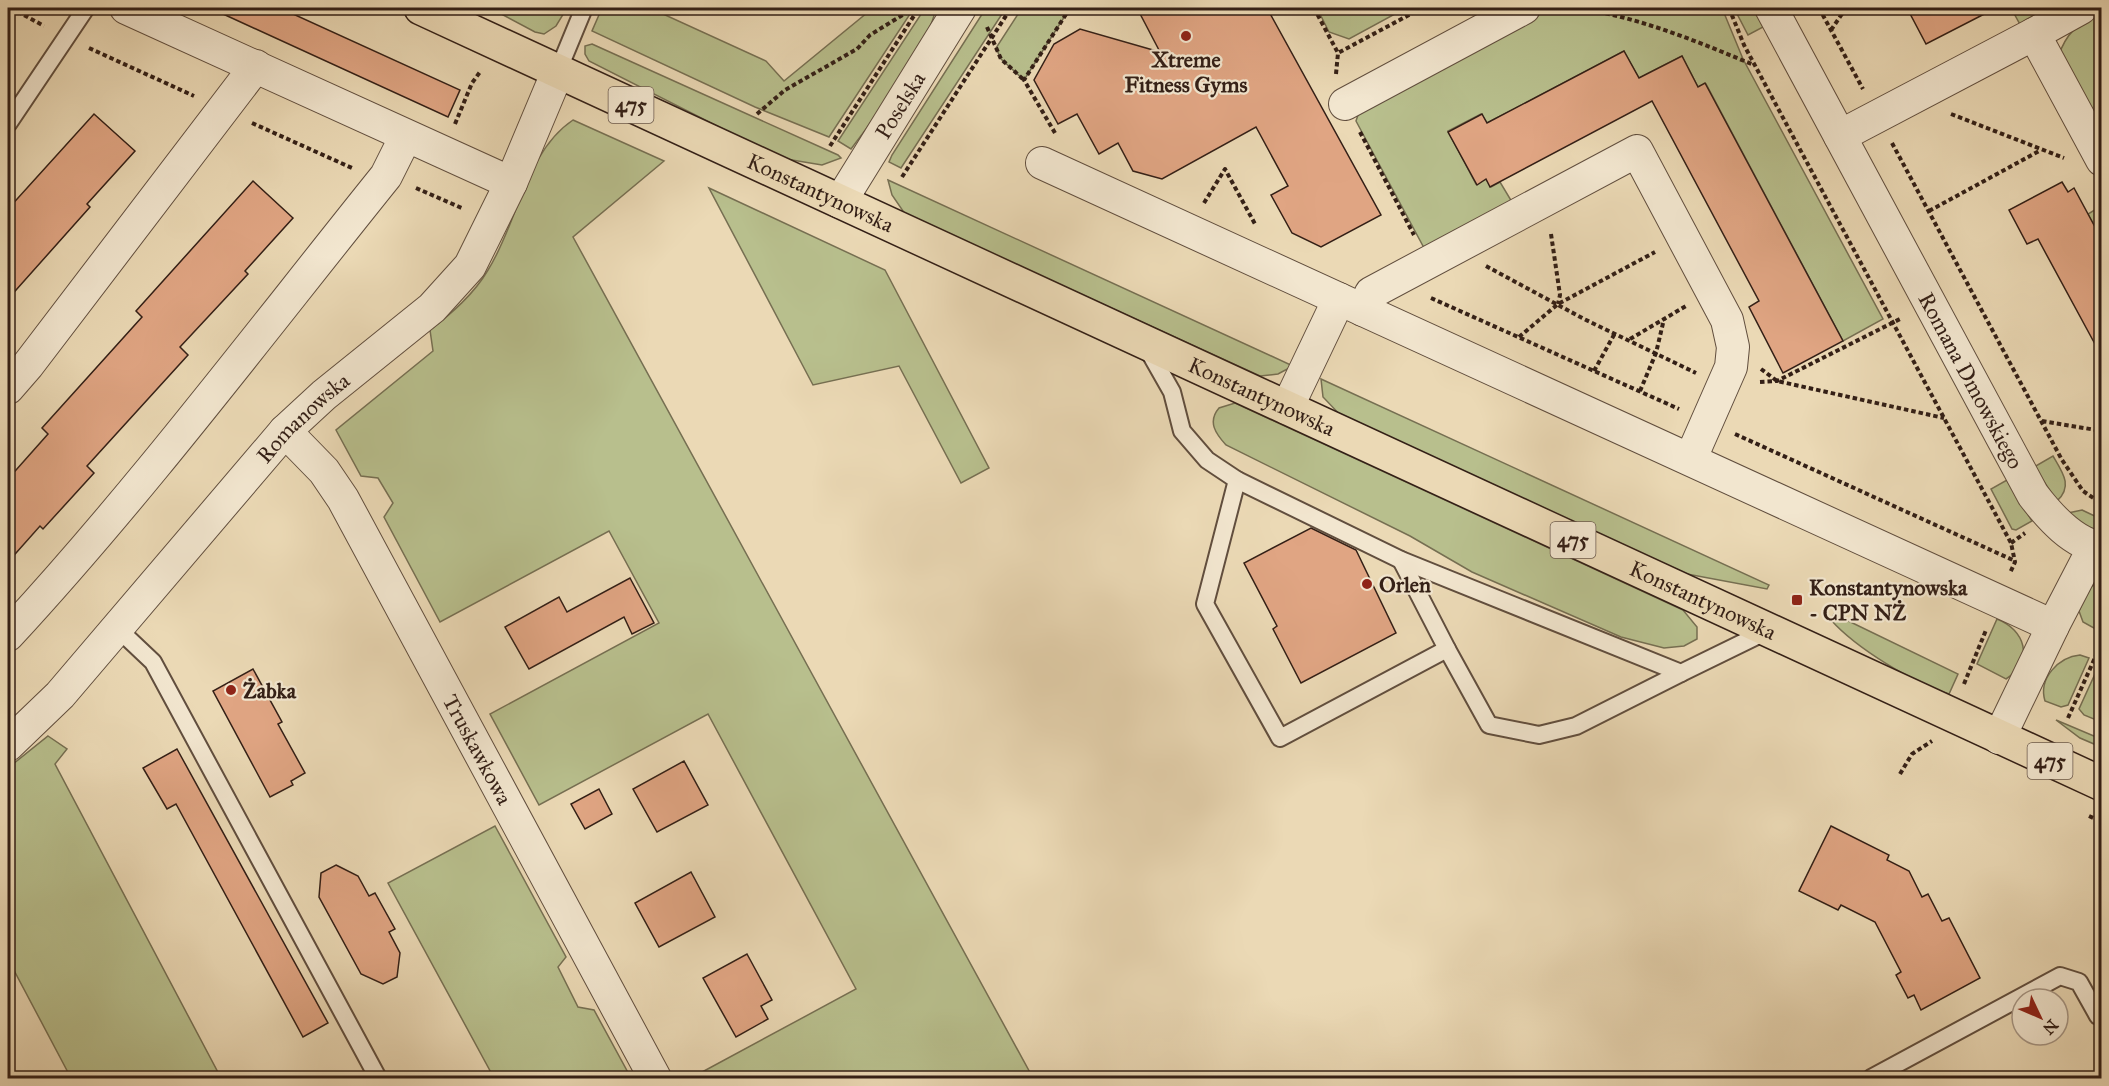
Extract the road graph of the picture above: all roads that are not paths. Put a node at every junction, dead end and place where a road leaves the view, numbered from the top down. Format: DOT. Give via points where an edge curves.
graph roads {
  1 [pos="86,8"];
  2 [pos="126,8"];
  3 [pos="421,8"];
  4 [pos="584,8"];
  5 [pos="1524,8"];
  6 [pos="1771,8"];
  7 [pos="2081,8"];
  8 [pos="972,15"];
  9 [pos="2034,34"];
  10 [pos="256,66"];
  11 [pos="558,71"];
  12 [pos="1345,104"];
  13 [pos="2088,115"];
  14 [pos="8,123"];
  15 [pos="406,136"];
  16 [pos="1840,136"];
  17 [pos="1049,150"];
  18 [pos="2086,160"];
  19 [pos="511,183"];
  20 [pos="840,202"];
  21 [pos="1351,304"];
  22 [pos="1145,344"];
  23 [pos="8,388"];
  24 [pos="1287,408"];
  25 [pos="285,431"];
  26 [pos="1691,458"];
  27 [pos="1237,480"];
  28 [pos="2098,548"];
  29 [pos="1401,560"];
  30 [pos="2053,626"];
  31 [pos="116,627"];
  32 [pos="1769,630"];
  33 [pos="8,635"];
  34 [pos="1447,648"];
  35 [pos="1681,673"];
  36 [pos="1999,738"];
  37 [pos="9,741"];
  38 [pos="2102,784"];
  39 [pos="2098,1016"];
  40 [pos="378,1078"];
  41 [pos="655,1078"];
  42 [pos="1871,1078"];
  1 -- 14 [label="lane"];
  2 -- 10 [label="street"];
  3 -- 11 [label="main road, Konstantynowska / 475"];
  4 -- 11 [label="lane"];
  5 -- 12 [label="street"];
  6 -- 16 [label="street, Romana Dmowskiego"];
  7 -- 9 [label="street"];
  8 -- 20 [label="street, Poselska"];
  9 -- 13 [label="street"];
  9 -- 16 [label="street"];
  10 -- 15 [label="street"];
  10 -- 23 [label="street"];
  11 -- 19 [label="street, Romanowska"];
  11 -- 20 [label="main road, Konstantynowska / 475"];
  13 -- 18 [label="street"];
  15 -- 19 [label="street"];
  15 -- 33 [label="street" via="386,176 129,495"];
  16 -- 28 [label="street, Romana Dmowskiego" via="2033,495 2060,526"];
  17 -- 21 [label="street"];
  19 -- 25 [label="street, Romanowska" via="470,266 453,286"];
  20 -- 22 [label="main road, Konstantynowska / 475"];
  21 -- 24 [label="street"];
  21 -- 26 [label="street"];
  21 -- 26 [label="street" via="1637,151 1727,320 1733,347 1731,367"];
  22 -- 24 [label="main road, Konstantynowska / 475"];
  22 -- 27 [label="lane" via="1172,392 1182,431 1207,460"];
  24 -- 32 [label="main road, Konstantynowska / 475"];
  25 -- 31 [label="street, Romanowska"];
  25 -- 41 [label="street, Truskawkowa" via="324,471 343,499"];
  26 -- 30 [label="street"];
  27 -- 29 [label="lane"];
  27 -- 34 [label="lane" via="1205,604 1280,738"];
  28 -- 30 [label="street, Romana Dmowskiego"];
  29 -- 34 [label="lane"];
  29 -- 35 [label="lane"];
  30 -- 36 [label="street, Romana Dmowskiego"];
  31 -- 37 [label="street, Romanowska" via="60,695"];
  31 -- 40 [label="lane" via="153,662"];
  32 -- 35 [label="lane"];
  32 -- 36 [label="main road, Konstantynowska / 475"];
  34 -- 35 [label="lane" via="1489,725 1539,735 1576,726"];
  36 -- 38 [label="main road, Konstantynowska / 475"];
  39 -- 42 [label="lane" via="2079,982 2060,976"];
}
